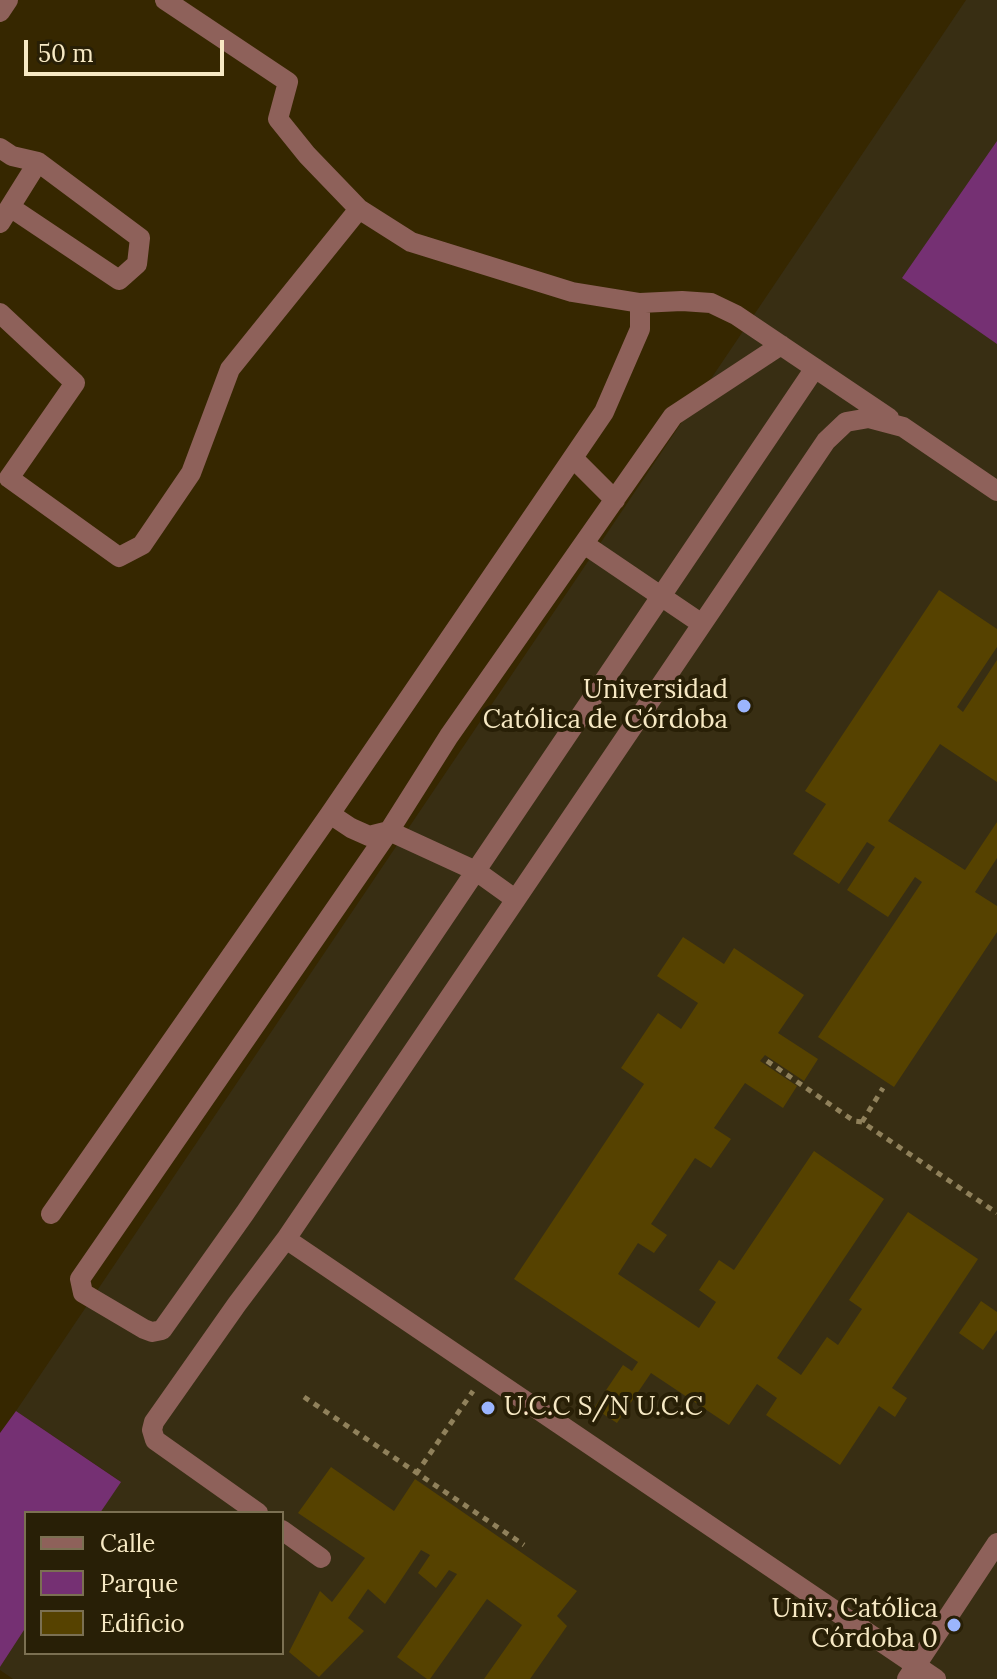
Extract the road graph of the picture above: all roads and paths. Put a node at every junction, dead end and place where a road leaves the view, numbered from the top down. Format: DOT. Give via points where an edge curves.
graph roads {
  1 [pos="8,0"];
  2 [pos="165,0"];
  3 [pos="0,12"];
  4 [pos="0,148"];
  5 [pos="38,162"];
  6 [pos="359,209"];
  7 [pos="5,215"];
  8 [pos="640,303"];
  9 [pos="0,313"];
  10 [pos="781,345"];
  11 [pos="815,368"];
  12 [pos="903,427"];
  13 [pos="573,458"];
  14 [pos="997,491"];
  15 [pos="615,500"];
  16 [pos="584,544"];
  17 [pos="660,595"];
  18 [pos="702,624"];
  19 [pos="330,814"];
  20 [pos="389,831"];
  21 [pos="476,871"];
  22 [pos="515,899"];
  23 [pos="767,1061"];
  24 [pos="883,1088"];
  25 [pos="862,1122"];
  26 [pos="997,1213"];
  27 [pos="51,1214"];
  28 [pos="286,1239"];
  29 [pos="484,1374"];
  30 [pos="304,1397"];
  31 [pos="416,1474"];
  32 [pos="255,1511"];
  33 [pos="284,1531"];
  34 [pos="997,1543"];
  35 [pos="524,1545"];
  36 [pos="321,1558"];
  37 [pos="911,1672"];
  38 [pos="936,1679"];
  1 -- 3 [label="street"];
  2 -- 6 [label="street" via="288,82 278,119"];
  4 -- 5 [label="street"];
  5 -- 7 [label="street"];
  5 -- 7 [label="street" via="140,238 137,264 119,280"];
  6 -- 8 [label="street" via="411,242 572,292"];
  6 -- 9 [label="street" via="230,369 191,473 142,545 119,557 9,478 75,383"];
  8 -- 10 [label="street" via="711,303"];
  8 -- 13 [label="street" via="640,329 604,412"];
  10 -- 11 [label="street"];
  10 -- 15 [label="street" via="673,416"];
  11 -- 12 [label="street"];
  11 -- 17 [label="street"];
  12 -- 14 [label="street"];
  12 -- 18 [label="street" via="869,418 846,422 826,441"];
  13 -- 15 [label="street"];
  13 -- 19 [label="street"];
  15 -- 16 [label="street"];
  16 -- 17 [label="street"];
  16 -- 20 [label="street"];
  17 -- 18 [label="street"];
  17 -- 21 [label="street"];
  18 -- 22 [label="street"];
  19 -- 20 [label="street" via="369,836"];
  19 -- 27 [label="street"];
  20 -- 21 [label="street"];
  20 -- 21 [label="street" via="80,1279 83,1293 144,1329 162,1330"];
  21 -- 22 [label="street"];
  22 -- 28 [label="street"];
  23 -- 25 [label="path"];
  24 -- 25 [label="path"];
  25 -- 26 [label="path"];
  28 -- 29 [label="street"];
  28 -- 32 [label="street" via="152,1430 155,1440"];
  29 -- 31 [label="path"];
  29 -- 37 [label="street"];
  30 -- 31 [label="path"];
  31 -- 35 [label="path"];
  33 -- 36 [label="street"];
  34 -- 37 [label="street"];
  37 -- 38 [label="street"];
}
